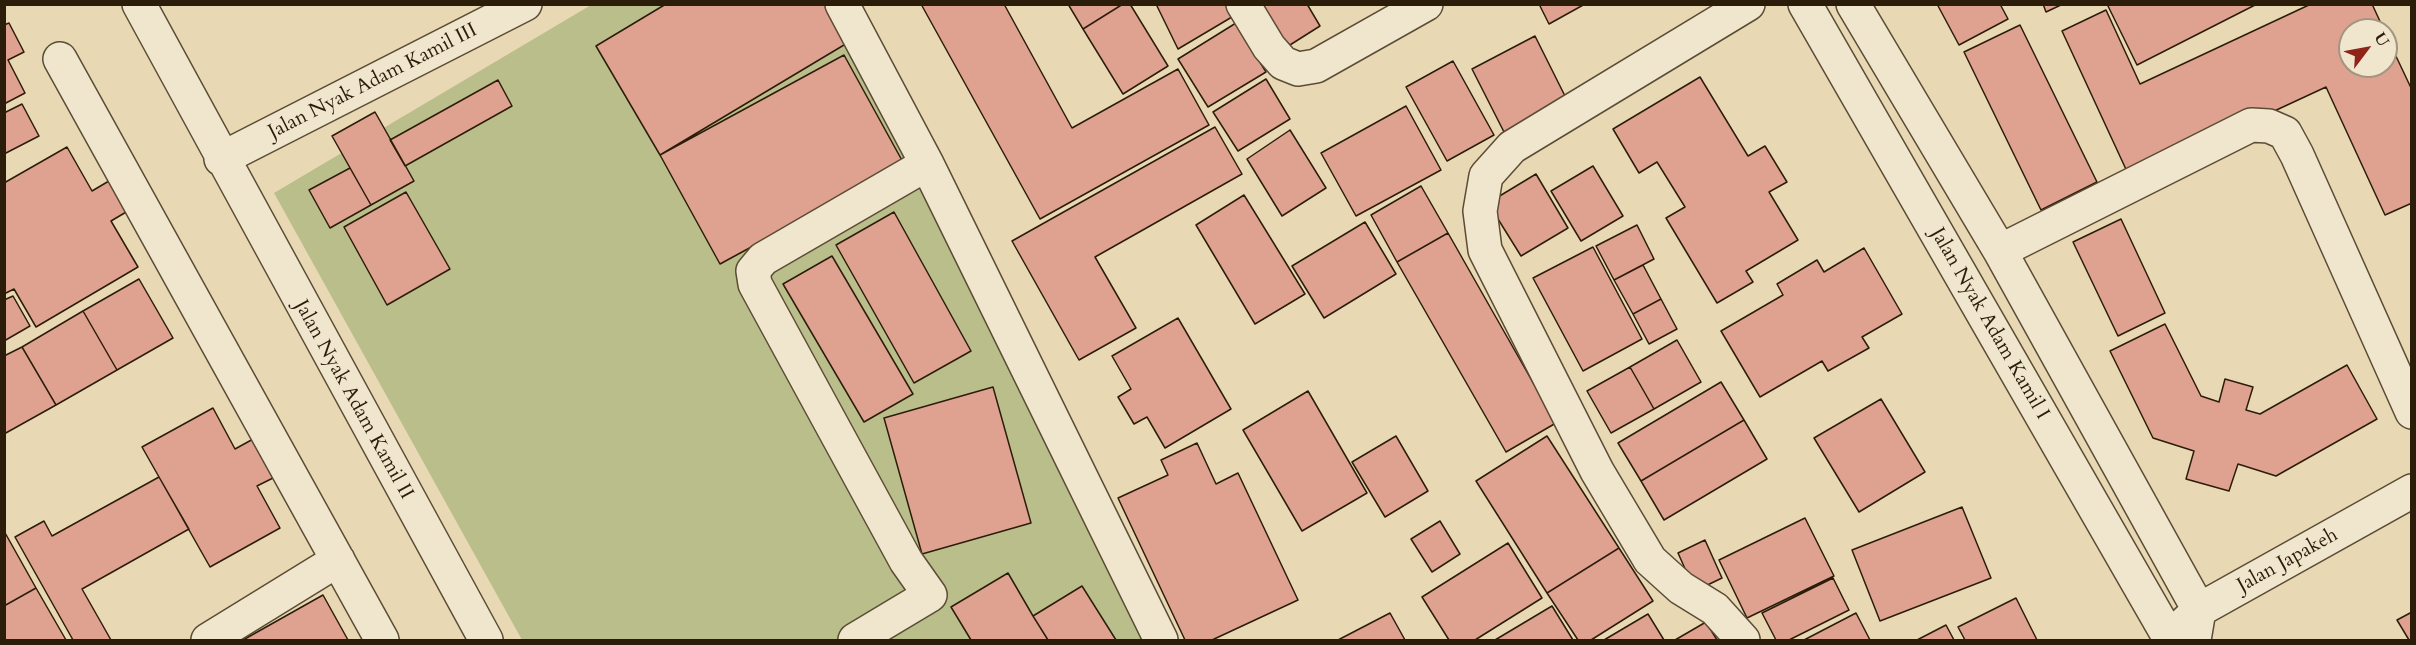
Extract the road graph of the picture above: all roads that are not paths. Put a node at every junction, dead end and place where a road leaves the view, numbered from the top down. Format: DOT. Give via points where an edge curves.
graph roads {
  1 [pos="139,4"];
  2 [pos="525,4"];
  3 [pos="842,4"];
  4 [pos="1243,4"];
  5 [pos="1426,4"];
  6 [pos="1748,4"];
  7 [pos="1805,4"];
  8 [pos="1853,4"];
  9 [pos="60,59"];
  10 [pos="221,159"];
  11 [pos="927,164"];
  12 [pos="2000,251"];
  13 [pos="2412,412"];
  14 [pos="2412,491"];
  15 [pos="338,560"];
  16 [pos="2181,634"];
  17 [pos="208,640"];
  18 [pos="382,640"];
  19 [pos="486,640"];
  20 [pos="855,640"];
  21 [pos="1161,640"];
  22 [pos="1743,640"];
  1 -- 10 [label="street, Jalan Nyak Adam Kamil II"];
  2 -- 10 [label="street, Jalan Nyak Adam Kamil III"];
  3 -- 11 [label="street"];
  4 -- 5 [label="street" via="1269,47 1283,63 1298,69 1316,66"];
  6 -- 22 [label="street" via="1512,147 1486,176 1480,211 1485,250 1597,471 1650,560 1681,588 1715,609"];
  7 -- 16 [label="street, Jalan Nyak Adam Kamil I"];
  8 -- 12 [label="street"];
  9 -- 15 [label="street"];
  10 -- 19 [label="street, Jalan Nyak Adam Kamil II"];
  11 -- 20 [label="street" via="763,259 753,270 755,284 901,550 930,595"];
  11 -- 21 [label="street"];
  12 -- 13 [label="street" via="2251,125 2269,126 2285,133 2297,155"];
  12 -- 16 [label="street"];
  14 -- 16 [label="street, Jalan Japakeh"];
  15 -- 17 [label="street"];
  15 -- 18 [label="street"];
}
